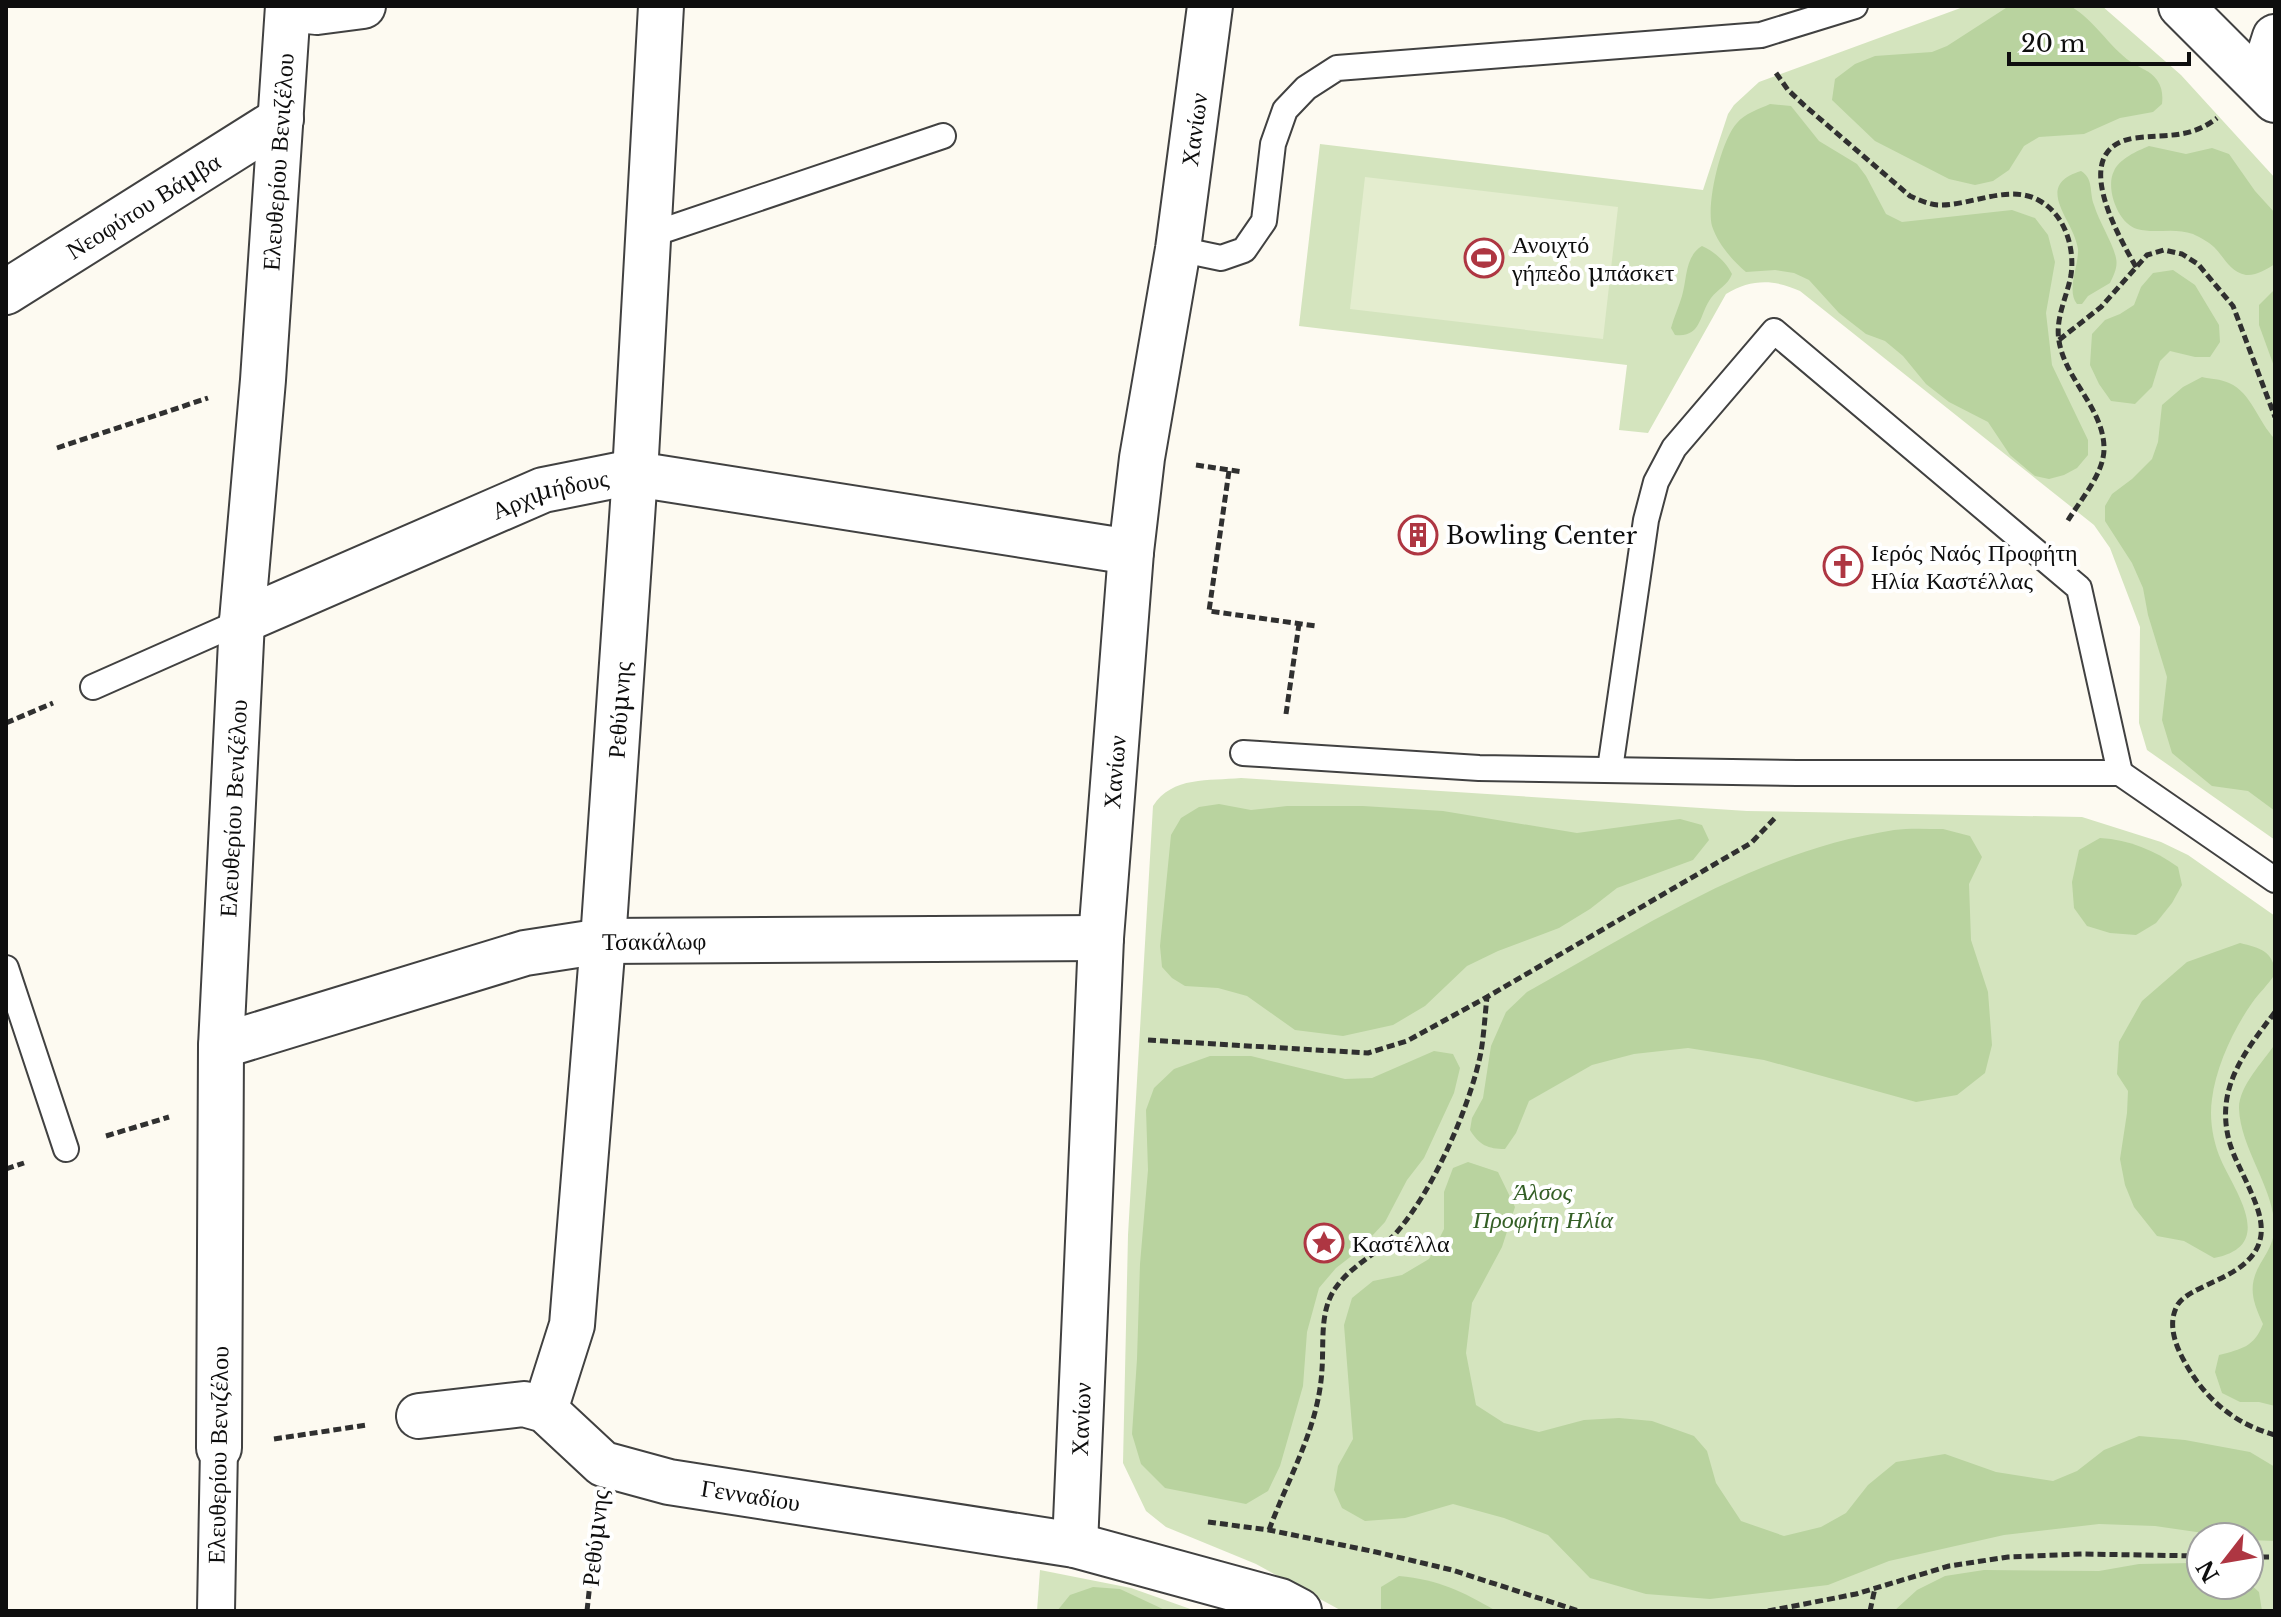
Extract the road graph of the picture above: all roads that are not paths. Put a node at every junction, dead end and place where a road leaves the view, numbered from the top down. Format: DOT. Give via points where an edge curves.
graph roads {
  1 [pos="363,6"];
  2 [pos="661,6"];
  3 [pos="1210,6"];
  4 [pos="1855,6"];
  5 [pos="2181,6"];
  6 [pos="288,8"];
  7 [pos="2275,37"];
  8 [pos="2268,92"];
  9 [pos="281,119"];
  10 [pos="943,136"];
  11 [pos="650,235"];
  12 [pos="1178,249"];
  13 [pos="6,292"];
  14 [pos="635,474"];
  15 [pos="1131,552"];
  16 [pos="242,621"];
  17 [pos="93,687"];
  18 [pos="1243,753"];
  19 [pos="1610,769"];
  20 [pos="2120,773"];
  21 [pos="2275,880"];
  22 [pos="1101,938"];
  23 [pos="603,941"];
  24 [pos="6,968"];
  25 [pos="221,1046"];
  26 [pos="66,1149"];
  27 [pos="545,1410"];
  28 [pos="419,1416"];
  29 [pos="219,1448"];
  30 [pos="1075,1545"];
  31 [pos="216,1611"];
  32 [pos="1299,1611"];
  1 -- 6 [label="street" via="317,12"];
  2 -- 11 [label="street, Ρεθύμνης"];
  3 -- 12 [label="street, Χανίων"];
  4 -- 12 [label="lane" via="1761,35 1337,68 1285,110 1273,144 1264,221 1244,250 1221,258"];
  5 -- 8 [label="street"];
  6 -- 9 [label="street, Ελευθερίου Βενιζέλου"];
  7 -- 8 [label="street"];
  9 -- 13 [label="street, Νεοφύτου Βάμβα"];
  9 -- 16 [label="street, Ελευθερίου Βενιζέλου"];
  10 -- 11 [label="lane"];
  11 -- 14 [label="street, Ρεθύμνης"];
  12 -- 15 [label="street, Χανίων"];
  14 -- 15 [label="street, Αρχιμήδους"];
  14 -- 16 [label="street, Αρχιμήδους" via="543,490"];
  14 -- 23 [label="street, Ρεθύμνης"];
  15 -- 22 [label="street, Χανίων"];
  16 -- 17 [label="lane, Αρχιμήδους"];
  16 -- 25 [label="street, Ελευθερίου Βενιζέλου"];
  18 -- 19 [label="lane" via="1479,768"];
  19 -- 20 [label="lane"];
  19 -- 20 [label="lane" via="1656,482 1674,448 1774,331 2079,588"];
  20 -- 21 [label="lane"];
  22 -- 23 [label="street, Τσακάλωφ"];
  22 -- 30 [label="street, Χανίων"];
  23 -- 25 [label="street, Τσακάλωφ" via="525,953"];
  23 -- 27 [label="street, Ρεθύμνης" via="572,1325"];
  24 -- 26 [label="lane"];
  25 -- 29 [label="street, Ελευθερίου Βενιζέλου"];
  27 -- 28 [label="street" via="524,1404"];
  27 -- 30 [label="street, Γενναδίου" via="603,1464 669,1482"];
  29 -- 31 [label="street, Ελευθερίου Βενιζέλου"];
  30 -- 32 [label="street, Γενναδίου" via="1280,1601"];
}
